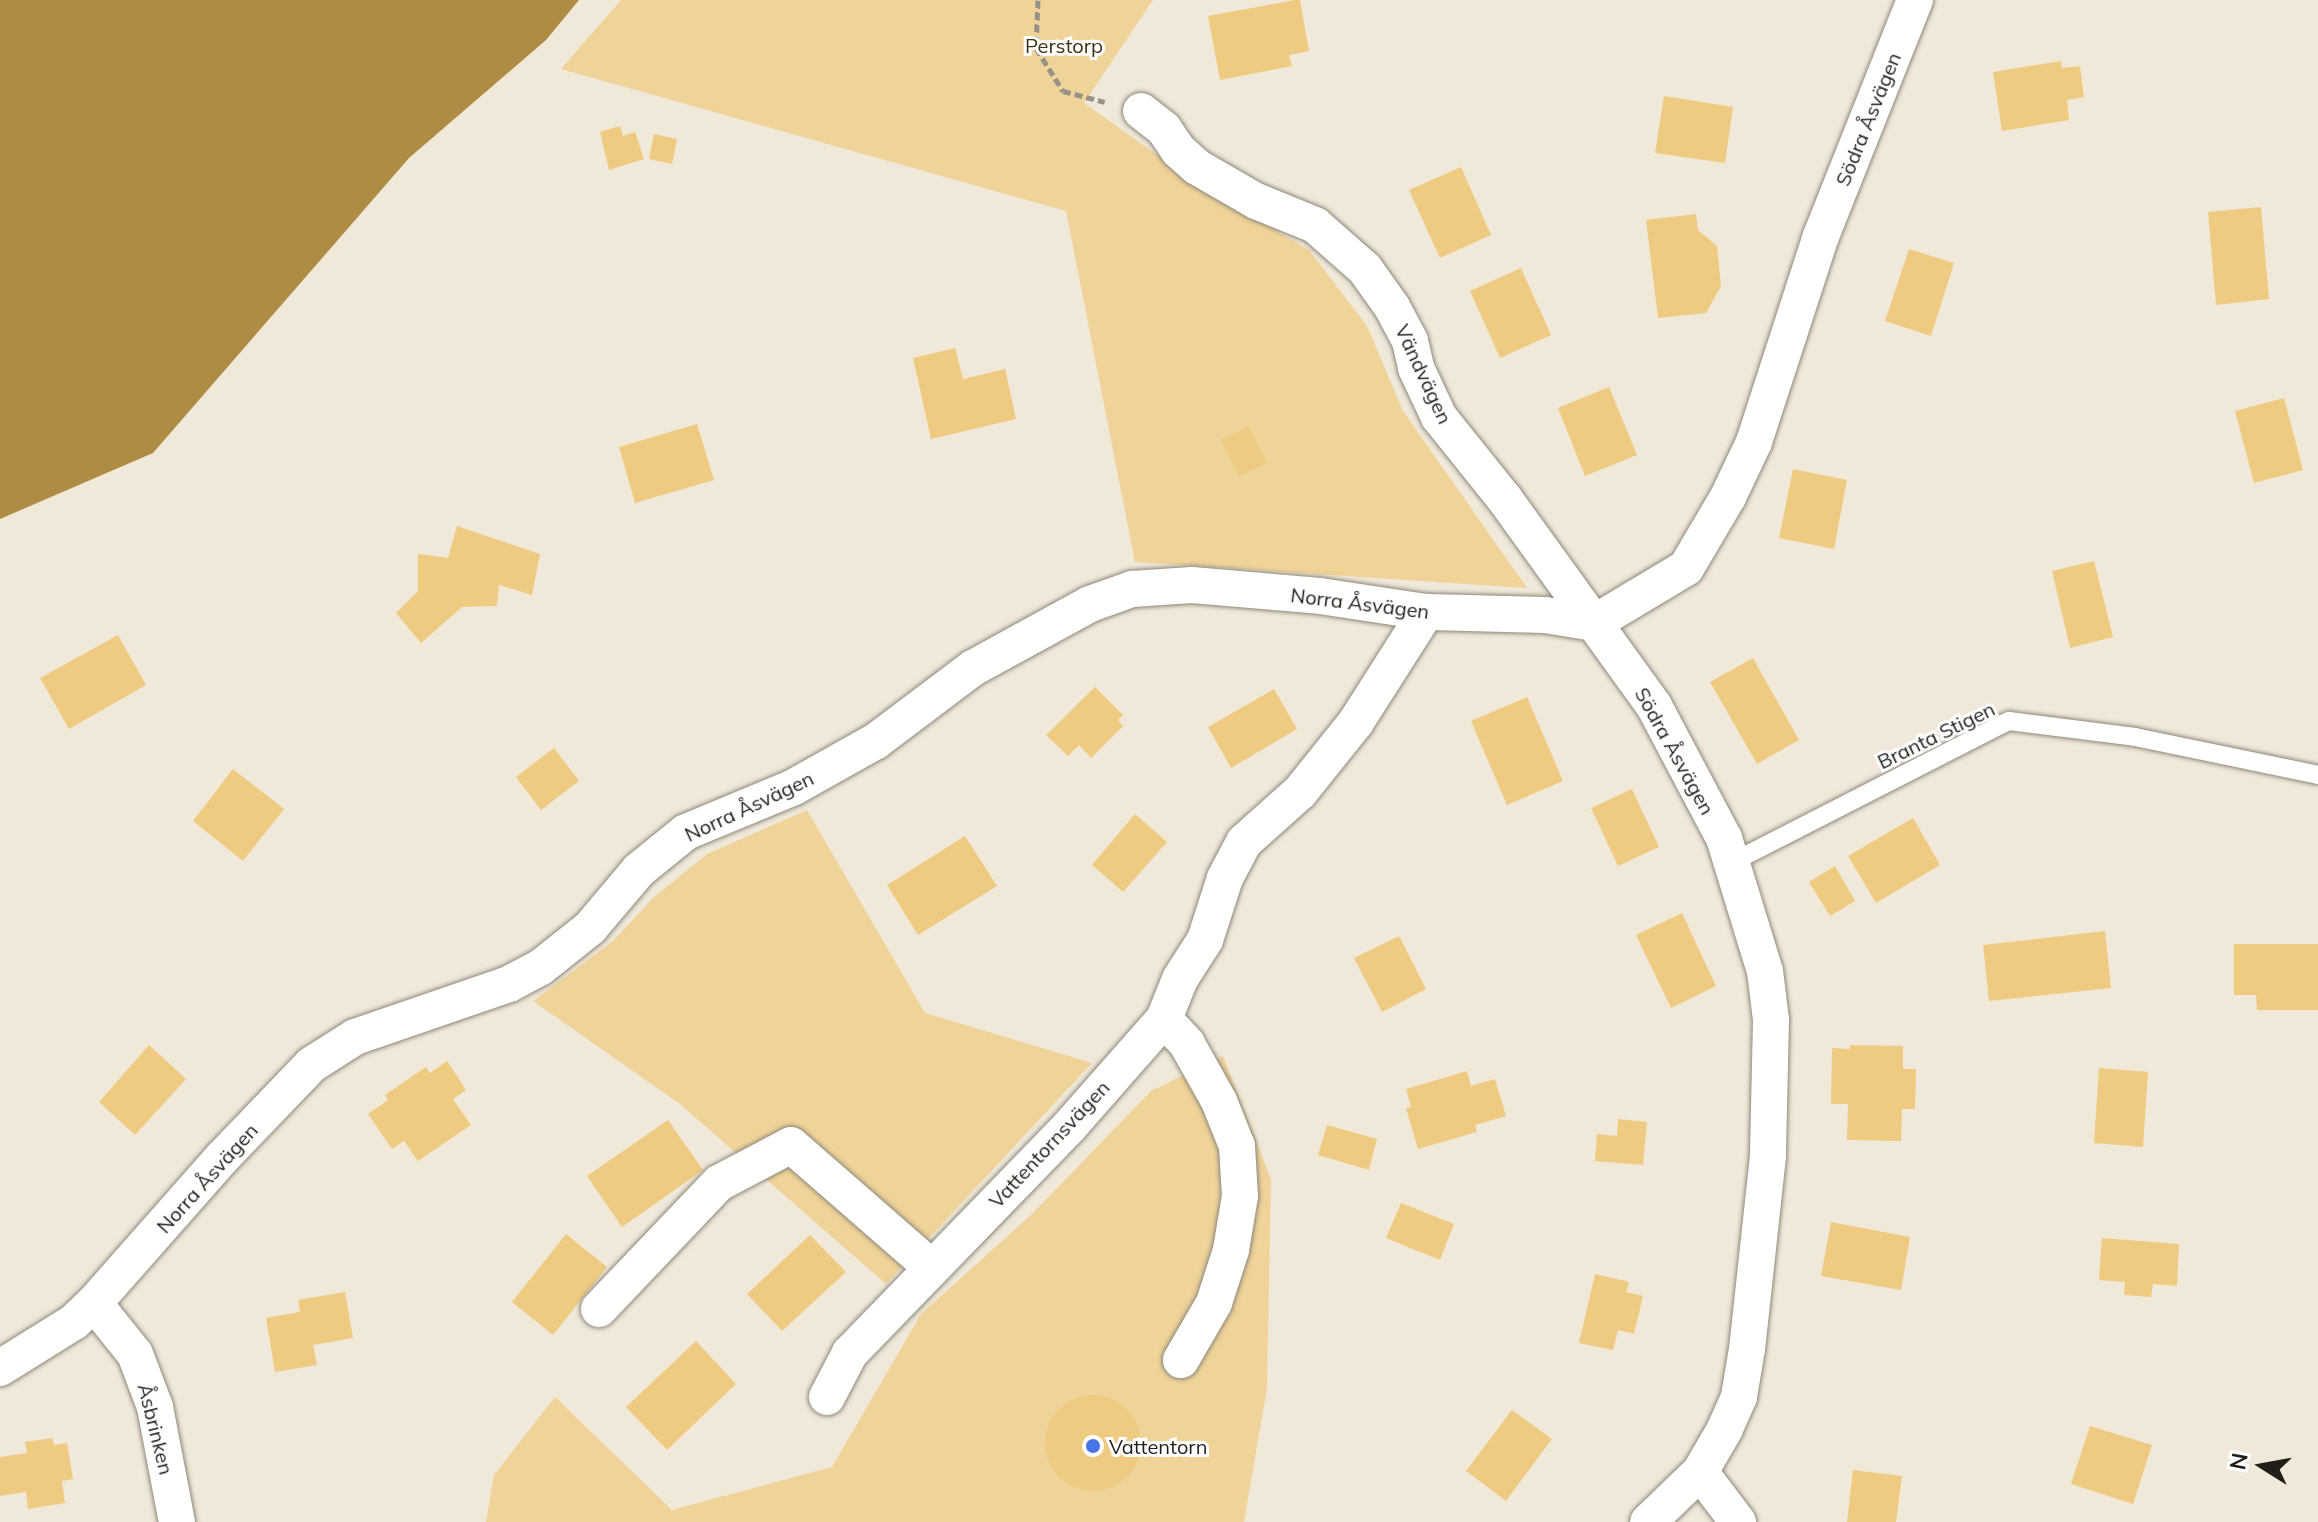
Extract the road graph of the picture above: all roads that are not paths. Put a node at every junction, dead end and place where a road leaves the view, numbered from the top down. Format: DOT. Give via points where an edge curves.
graph roads {
  1 [pos="1915,0"];
  2 [pos="1141,111"];
  3 [pos="1426,612"];
  4 [pos="1594,623"];
  5 [pos="2318,775"];
  6 [pos="1731,863"];
  7 [pos="1164,1019"];
  8 [pos="931,1267"];
  9 [pos="94,1303"];
  10 [pos="599,1309"];
  11 [pos="1181,1360"];
  12 [pos="0,1368"];
  13 [pos="827,1397"];
  14 [pos="1700,1472"];
  15 [pos="177,1522"];
  16 [pos="1648,1522"];
  17 [pos="1738,1522"];
  1 -- 4 [label="street, Södra Åsvägen" via="1821,236 1754,442 1728,497 1686,568"];
  2 -- 4 [label="street, Vändvägen" via="1197,167 1256,201 1315,225 1365,269 1410,341 1416,368 1439,417"];
  3 -- 4 [label="street, Norra Åsvägen" via="1545,615"];
  3 -- 7 [label="street, Vattentornsvägen" via="1356,722 1300,792 1244,842 1225,878 1205,940 1180,979"];
  3 -- 9 [label="street, Norra Åsvägen" via="1192,585 1132,589 1090,604 973,668 876,741 794,787 686,832 639,870 590,928 541,967 509,984 355,1037 311,1065"];
  4 -- 6 [label="street, Södra Åsvägen" via="1654,706 1724,838"];
  5 -- 6 [label="lane, Branta Stigen" via="2135,737 2009,721"];
  6 -- 14 [label="street, Södra Åsvägen" via="1765,971 1771,1020 1768,1156 1739,1397"];
  7 -- 8 [label="street, Vattentornsvägen" via="1069,1127"];
  7 -- 11 [label="street" via="1187,1044 1219,1101 1237,1146 1240,1196 1231,1250 1214,1303"];
  8 -- 10 [label="street" via="791,1145 719,1183"];
  8 -- 13 [label="street, Vattentornsvägen" via="850,1353"];
  9 -- 12 [label="street, Norra Åsvägen" via="74,1322"];
  9 -- 15 [label="street, Åsbrinken" via="135,1354 155,1407"];
  14 -- 16 [label="street, Södra Åsvägen"];
  14 -- 17 [label="street"];
}
